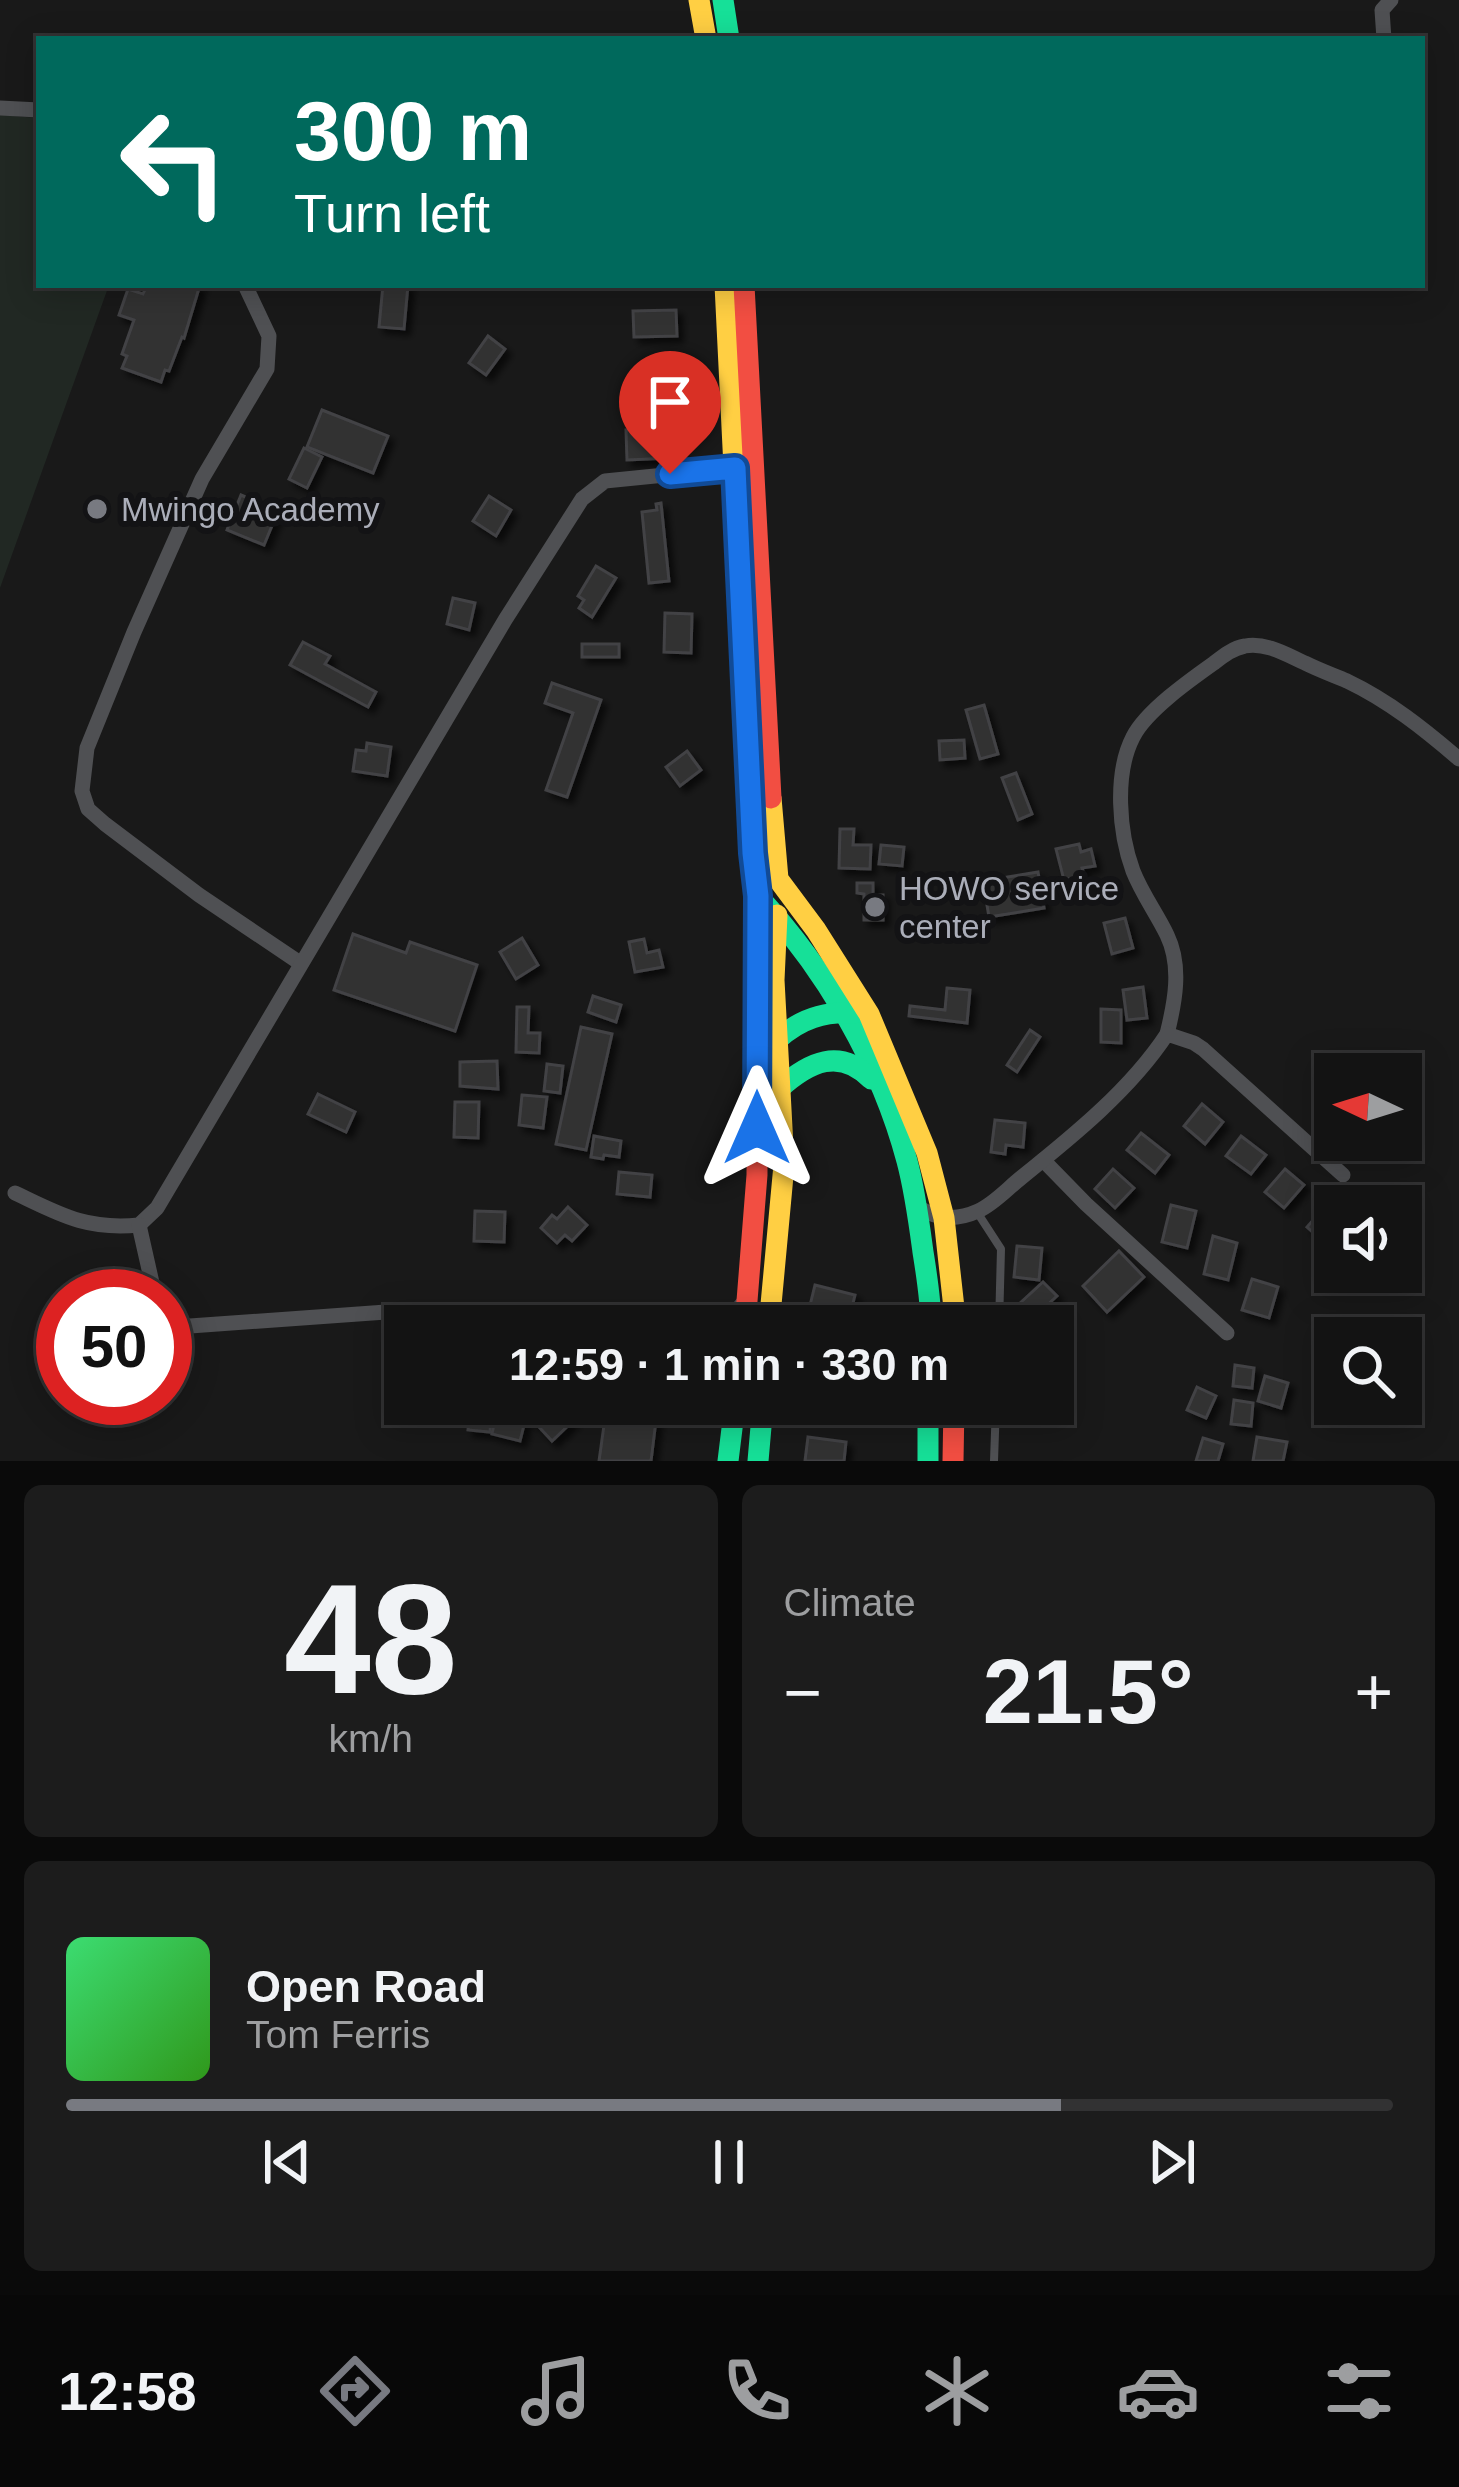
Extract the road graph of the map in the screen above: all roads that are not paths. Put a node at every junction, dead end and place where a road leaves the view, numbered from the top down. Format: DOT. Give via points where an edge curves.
graph roads {
  1 [pos="699,0"];
  2 [pos="723,0"];
  3 [pos="1391,0"];
  4 [pos="705,36"];
  5 [pos="729,36"];
  6 [pos="1384,36"];
  7 [pos="0,108"];
  8 [pos="36,110"];
  9 [pos="246,288"];
  10 [pos="725,288"];
  11 [pos="744,288"];
  12 [pos="735,468"];
  13 [pos="1459,759"];
  14 [pos="778,879"];
  15 [pos="758,896"];
  16 [pos="777,915"];
  17 [pos="300,963"];
  18 [pos="844,1012"];
  19 [pos="869,1014"];
  20 [pos="1167,1034"];
  21 [pos="778,1039"];
  22 [pos="781,1088"];
  23 [pos="882,1094"];
  24 [pos="1043,1160"];
  25 [pos="1342,1175"];
  26 [pos="15,1193"];
  27 [pos="917,1205"];
  28 [pos="977,1212"];
  29 [pos="944,1218"];
  30 [pos="139,1226"];
  31 [pos="149,1269"];
  32 [pos="749,1295"];
  33 [pos="741,1305"];
  34 [pos="748,1305"];
  35 [pos="771,1305"];
  36 [pos="930,1305"];
  37 [pos="954,1305"];
  38 [pos="999,1305"];
  39 [pos="384,1312"];
  40 [pos="192,1326"];
  41 [pos="1227,1333"];
  42 [pos="732,1425"];
  43 [pos="761,1425"];
  44 [pos="928,1425"];
  45 [pos="954,1425"];
  46 [pos="995,1425"];
  47 [pos="728,1461"];
  48 [pos="758,1461"];
  49 [pos="928,1461"];
  50 [pos="953,1461"];
  51 [pos="994,1461"];
  1 -- 4 [label="main road"];
  2 -- 5 [label="main road"];
  3 -- 6 [label="street" via="1382,10"];
  7 -- 8 [label="street"];
  9 -- 17 [label="street" via="269,335 267,369 202,479 134,632 87,748 82,791 88,809 122,838"];
  10 -- 12 [label="main road"];
  11 -- 14 [label="main road"];
  12 -- 15 [label="main road"];
  12 -- 17 [label="street" via="605,481 582,499"];
  13 -- 20 [label="street" via="1350,682 1257,645 1226,654 1152,714 1128,754 1123,814 1132,870 1174,953"];
  14 -- 16 [label="street"];
  14 -- 19 [label="main road"];
  15 -- 16 [label="main road"];
  15 -- 32 [label="main road"];
  16 -- 18 [label="main road"];
  16 -- 21 [label="main road"];
  17 -- 30 [label="street" via="172,1187"];
  18 -- 19 [label="main road"];
  18 -- 21 [label="main road" via="794,1025"];
  18 -- 23 [label="main road"];
  19 -- 29 [label="main road" via="919,1132"];
  20 -- 24 [label="street" via="1124,1087"];
  20 -- 25 [label="street" via="1203,1049"];
  21 -- 22 [label="main road"];
  22 -- 23 [label="main road" via="815,1063 838,1060 865,1071"];
  22 -- 35 [label="main road" via="784,1165"];
  23 -- 27 [label="main road"];
  24 -- 28 [label="street"];
  24 -- 41 [label="street"];
  26 -- 30 [label="street" via="93,1226"];
  27 -- 29 [label="street"];
  27 -- 36 [label="main road"];
  28 -- 29 [label="street"];
  28 -- 38 [label="lane" via="1001,1249"];
  29 -- 37 [label="main road"];
  30 -- 31 [label="street"];
  32 -- 33 [label="street"];
  32 -- 34 [label="main road"];
  39 -- 40 [label="street"];
  42 -- 47 [label="main road"];
  43 -- 48 [label="main road"];
  44 -- 49 [label="main road"];
  45 -- 50 [label="main road"];
  46 -- 51 [label="lane"];
}
